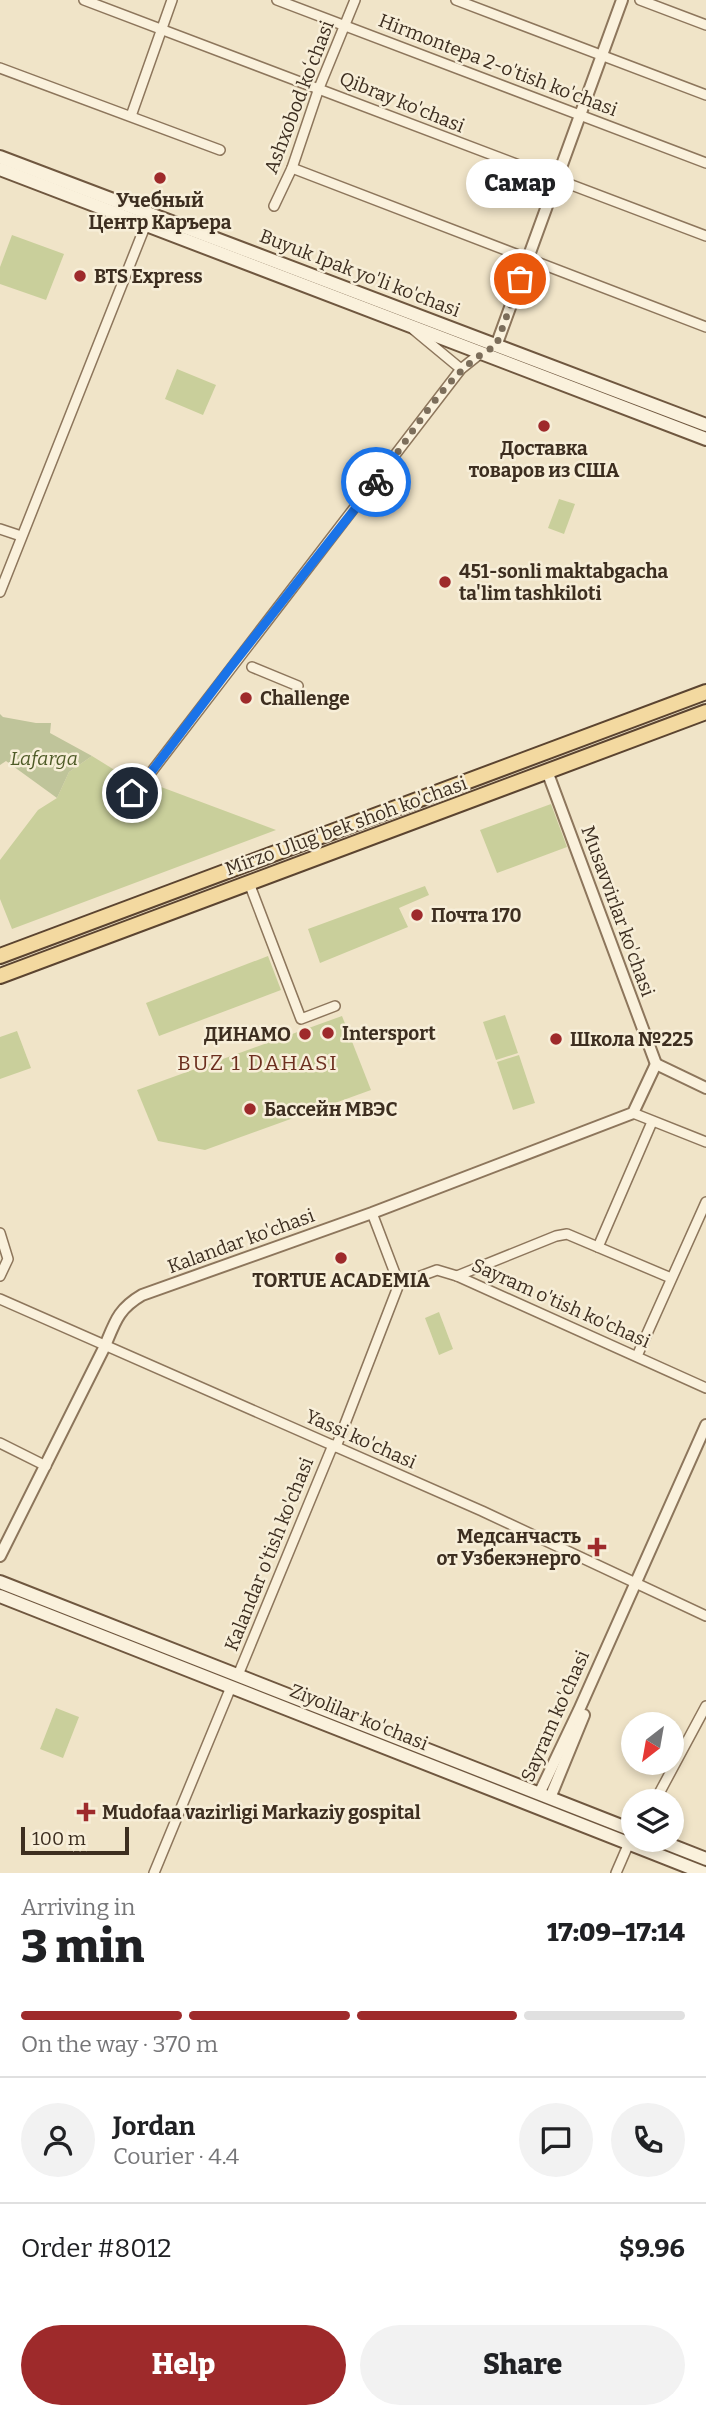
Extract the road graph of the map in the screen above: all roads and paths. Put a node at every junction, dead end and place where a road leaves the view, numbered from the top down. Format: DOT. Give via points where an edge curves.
graph roads {
  1 [pos="84,0"];
  2 [pos="172,0"];
  3 [pos="277,0"];
  4 [pos="355,0"];
  5 [pos="456,0"];
  6 [pos="622,0"];
  7 [pos="640,0"];
  8 [pos="706,25"];
  9 [pos="345,26"];
  10 [pos="162,29"];
  11 [pos="602,55"];
  12 [pos="0,68"];
  13 [pos="319,88"];
  14 [pos="706,95"];
  15 [pos="131,116"];
  16 [pos="580,116"];
  17 [pos="220,150"];
  18 [pos="0,157"];
  19 [pos="706,163"];
  20 [pos="292,168"];
  21 [pos="0,169"];
  22 [pos="557,180"];
  23 [pos="274,205"];
  24 [pos="148,219"];
  25 [pos="706,236"];
  26 [pos="528,258"];
  27 [pos="405,324"];
  28 [pos="706,327"];
  29 [pos="491,353"];
  30 [pos="461,369"];
  31 [pos="706,425"];
  32 [pos="706,439"];
  33 [pos="0,530"];
  34 [pos="21,536"];
  35 [pos="0,592"];
  36 [pos="252,667"];
  37 [pos="298,686"];
  38 [pos="706,692"];
  39 [pos="706,712"];
  40 [pos="547,771"];
  41 [pos="489,773"];
  42 [pos="495,791"];
  43 [pos="132,793"];
  44 [pos="248,883"];
  45 [pos="0,956"];
  46 [pos="0,976"];
  47 [pos="335,1006"];
  48 [pos="656,1064"];
  49 [pos="706,1088"];
  50 [pos="633,1113"];
  51 [pos="652,1122"];
  52 [pos="706,1142"];
  53 [pos="706,1202"];
  54 [pos="372,1213"];
  55 [pos="0,1233"];
  56 [pos="598,1247"];
  57 [pos="0,1276"];
  58 [pos="457,1276"];
  59 [pos="671,1278"];
  60 [pos="399,1284"];
  61 [pos="0,1299"];
  62 [pos="105,1346"];
  63 [pos="637,1356"];
  64 [pos="706,1388"];
  65 [pos="706,1425"];
  66 [pos="706,1441"];
  67 [pos="0,1443"];
  68 [pos="335,1446"];
  69 [pos="46,1466"];
  70 [pos="0,1556"];
  71 [pos="0,1582"];
  72 [pos="639,1584"];
  73 [pos="0,1596"];
  74 [pos="706,1616"];
  75 [pos="180,1660"];
  76 [pos="238,1675"];
  77 [pos="231,1687"];
  78 [pos="706,1706"];
  79 [pos="695,1728"];
  80 [pos="375,1730"];
  81 [pos="706,1733"];
  82 [pos="370,1743"];
  83 [pos="662,1789"];
  84 [pos="545,1796"];
  85 [pos="539,1808"];
  86 [pos="621,1832"];
  87 [pos="621,1834"];
  88 [pos="684,1850"];
  89 [pos="624,1852"];
  90 [pos="661,1852"];
  91 [pos="706,1859"];
  92 [pos="154,1873"];
  93 [pos="615,1873"];
  94 [pos="704,1873"];
  1 -- 10 [label="street, Qibray ko'chasi"];
  2 -- 10 [label="street"];
  3 -- 9 [label="street, Hirmontepa 2-o'tish ko'chasi"];
  4 -- 9 [label="street, Ashxobod koʻchasi"];
  5 -- 11 [label="street"];
  6 -- 11 [label="street"];
  7 -- 8 [label="street"];
  9 -- 13 [label="street, Ashxobod koʻchasi"];
  9 -- 16 [label="street, Hirmontepa 2-o'tish ko'chasi"];
  10 -- 13 [label="street, Qibray ko'chasi"];
  10 -- 15 [label="street"];
  11 -- 14 [label="street"];
  11 -- 16 [label="street"];
  12 -- 15 [label="street"];
  13 -- 20 [label="street, Ashxobod koʻchasi"];
  13 -- 22 [label="street, Qibray ko'chasi"];
  15 -- 17 [label="street"];
  16 -- 19 [label="street, Hirmontepa 2-o'tish ko'chasi"];
  16 -- 22 [label="street"];
  18 -- 24 [label="main road, Buyuk Ipak yo'li ko'chasi"];
  20 -- 23 [label="street, Ashxobod koʻchasi"];
  20 -- 26 [label="street"];
  21 -- 24 [label="main road, Buyuk Ipak yo'li ko'chasi"];
  22 -- 25 [label="street, Qibray ko'chasi"];
  22 -- 26 [label="street"];
  24 -- 27 [label="main road, Buyuk Ipak yo'li ko'chasi"];
  24 -- 29 [label="main road, Buyuk Ipak yo'li ko'chasi"];
  24 -- 34 [label="street"];
  26 -- 28 [label="street"];
  26 -- 29 [label="street"];
  27 -- 29 [label="main road, Buyuk Ipak yo'li ko'chasi"];
  27 -- 30 [label="street"];
  29 -- 30 [label="street"];
  29 -- 31 [label="main road, Buyuk Ipak yo'li ko'chasi"];
  29 -- 32 [label="main road, Buyuk Ipak yo'li ko'chasi"];
  30 -- 43 [label="street"];
  33 -- 34 [label="street"];
  34 -- 35 [label="street"];
  36 -- 37 [label="street"];
  38 -- 41 [label="main road, Mirzo Ulug'bek shoh ko'chasi"];
  39 -- 40 [label="main road, Mirzo Ulug'bek shoh ko'chasi"];
  40 -- 42 [label="main road, Mirzo Ulug'bek shoh ko'chasi"];
  40 -- 48 [label="street, Musavvirlar ko'chasi"];
  41 -- 42 [label="main road"];
  41 -- 45 [label="main road, Mirzo Ulug'bek shoh ko'chasi"];
  42 -- 44 [label="main road, Mirzo Ulug'bek shoh ko'chasi"];
  44 -- 46 [label="main road, Mirzo Ulug'bek shoh ko'chasi"];
  44 -- 47 [label="street" via="301,1019"];
  48 -- 49 [label="street"];
  48 -- 50 [label="street"];
  50 -- 51 [label="street"];
  50 -- 54 [label="street, Kalandar ko'chasi"];
  51 -- 52 [label="street"];
  51 -- 56 [label="street"];
  53 -- 59 [label="street"];
  54 -- 60 [label="street"];
  54 -- 62 [label="street, Kalandar ko'chasi" via="142,1295 120,1312"];
  55 -- 57 [label="street" via="8,1259"];
  56 -- 58 [label="street" via="564,1234"];
  56 -- 59 [label="street"];
  58 -- 60 [label="street, Sayram o'tish ko'chasi" via="437,1270"];
  58 -- 63 [label="street, Sayram o'tish ko'chasi"];
  59 -- 63 [label="street"];
  60 -- 68 [label="street, Kalandar o'tish ko'chasi"];
  61 -- 62 [label="street, Yassi ko'chasi"];
  62 -- 68 [label="street, Yassi ko'chasi"];
  62 -- 69 [label="street, Kalandar ko'chasi"];
  63 -- 64 [label="street, Sayram o'tish ko'chasi"];
  65 -- 72 [label="street, Sayram ko'chasi"];
  66 -- 72 [label="street, Sayram ko'chasi"];
  67 -- 69 [label="street"];
  68 -- 72 [label="street, Yassi ko'chasi"];
  68 -- 76 [label="street, Kalandar o'tish ko'chasi"];
  69 -- 70 [label="street, Kalandar ko'chasi"];
  71 -- 75 [label="main road, Ziyolilar ko'chasi"];
  72 -- 74 [label="street, Yassi ko'chasi"];
  72 -- 84 [label="street, Sayram ko'chasi"];
  73 -- 75 [label="main road, Ziyolilar ko'chasi"];
  75 -- 76 [label="main road, Ziyolilar ko'chasi"];
  75 -- 77 [label="main road, Ziyolilar ko'chasi"];
  76 -- 80 [label="main road, Ziyolilar ko'chasi"];
  77 -- 82 [label="main road, Ziyolilar ko'chasi"];
  77 -- 92 [label="street"];
  78 -- 79 [label="street"];
  79 -- 81 [label="street"];
  79 -- 83 [label="street"];
  80 -- 82 [label="main road"];
  80 -- 84 [label="main road, Ziyolilar ko'chasi"];
  82 -- 85 [label="main road, Ziyolilar ko'chasi"];
  84 -- 85 [label="main road, Sayram ko'chasi"];
  84 -- 86 [label="main road, Ziyolilar ko'chasi"];
  85 -- 87 [label="main road, Ziyolilar ko'chasi"];
  88 -- 91 [label="main road"];
  89 -- 93 [label="street"];
  90 -- 94 [label="main road, Ziyolilar ko'chasi"];
}
